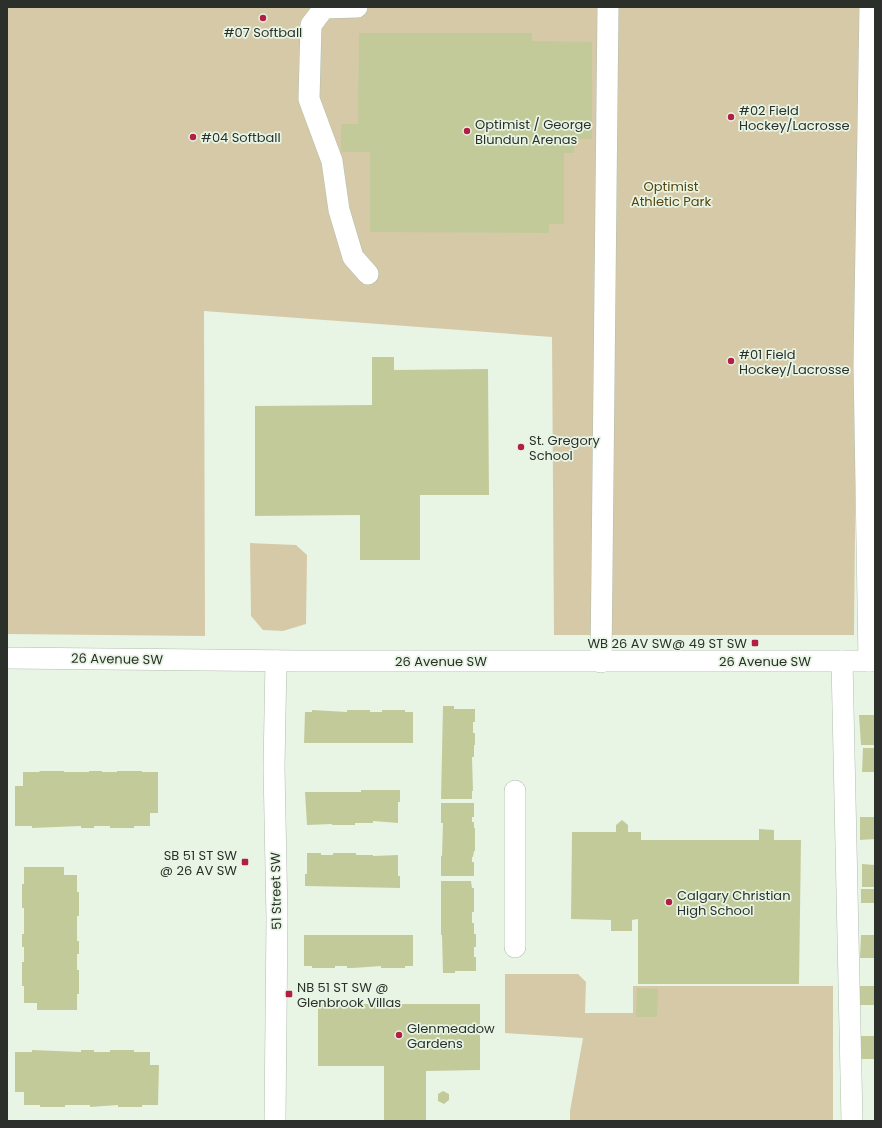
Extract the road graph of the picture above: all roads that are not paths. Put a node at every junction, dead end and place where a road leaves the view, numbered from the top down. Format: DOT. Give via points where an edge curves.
graph roads {
  1 [pos="357,7"];
  2 [pos="608,7"];
  3 [pos="870,7"];
  4 [pos="368,274"];
  5 [pos="871,501"];
  6 [pos="7,658"];
  7 [pos="276,661"];
  8 [pos="842,661"];
  9 [pos="872,661"];
  10 [pos="601,662"];
  11 [pos="515,791"];
  12 [pos="515,947"];
  13 [pos="275,1121"];
  14 [pos="852,1121"];
  1 -- 4 [label="street" via="324,8 311,25 309,99 332,161 339,210 353,257"];
  2 -- 10 [label="street"];
  3 -- 5 [label="street" via="864,365"];
  5 -- 9 [label="street"];
  6 -- 7 [label="street, 26 Avenue SW"];
  7 -- 10 [label="street, 26 Avenue SW"];
  7 -- 13 [label="street, 51 Street SW"];
  8 -- 9 [label="street, 26 Avenue SW"];
  8 -- 10 [label="street, 26 Avenue SW"];
  8 -- 14 [label="street"];
  11 -- 12 [label="street"];
}
